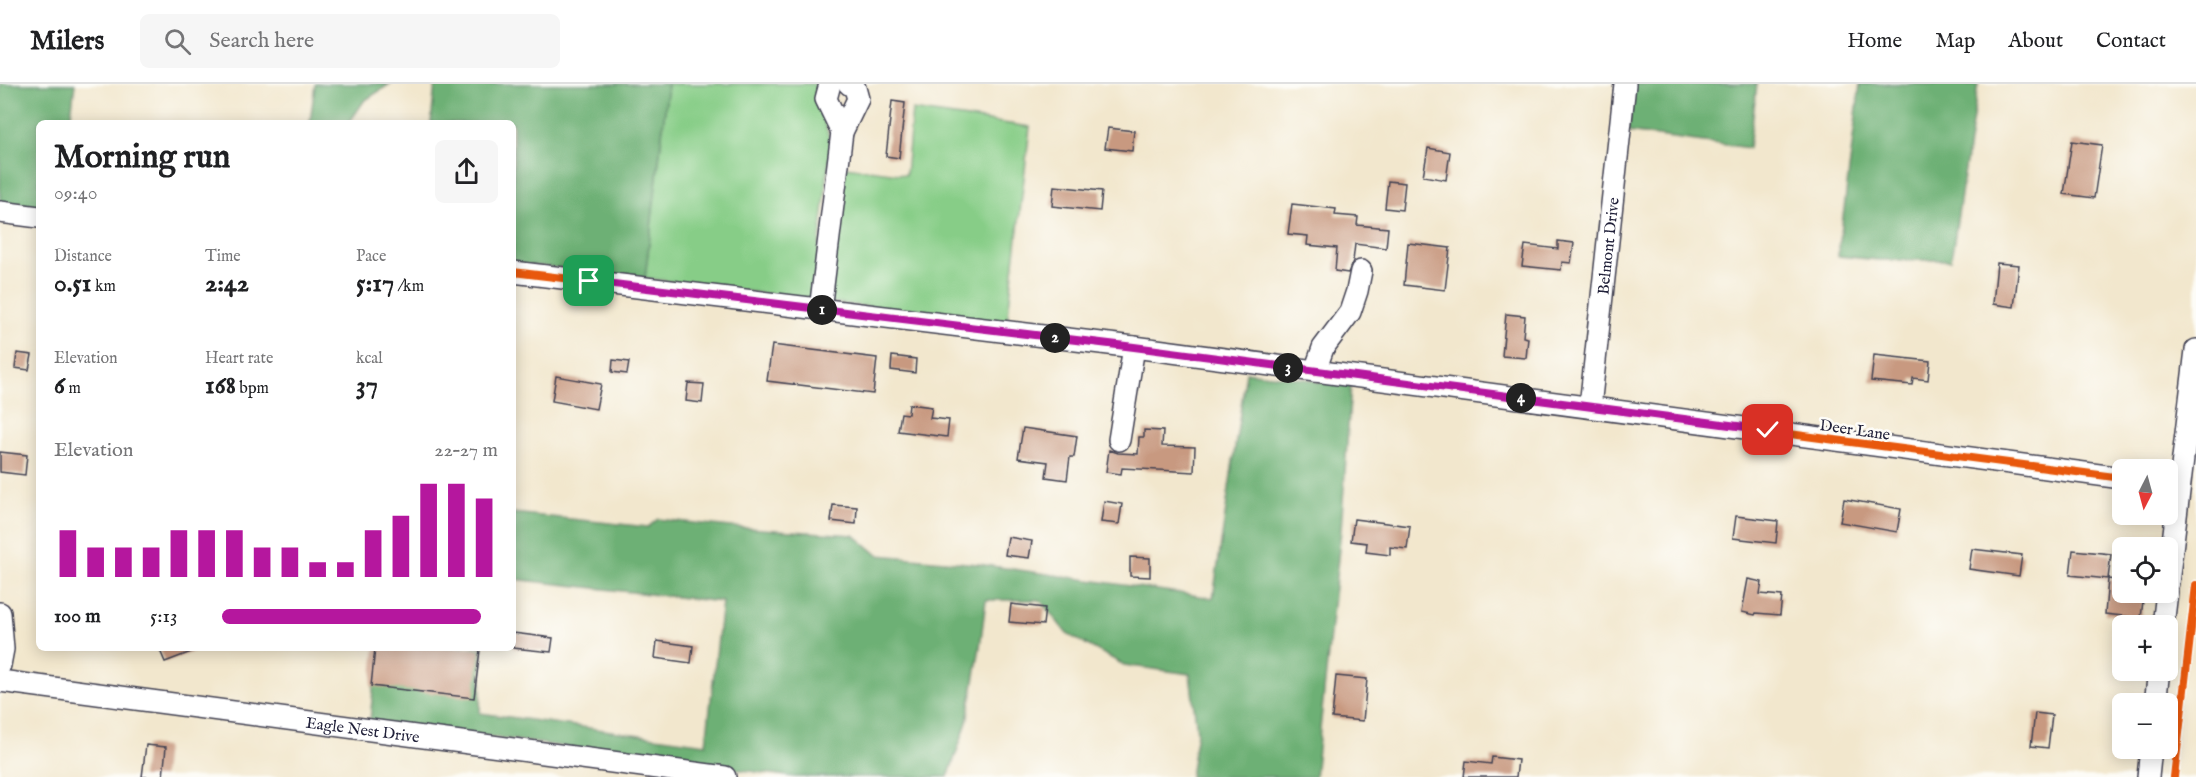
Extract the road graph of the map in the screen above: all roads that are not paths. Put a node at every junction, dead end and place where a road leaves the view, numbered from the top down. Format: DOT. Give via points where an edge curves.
graph roads {
  1 [pos="830,84"];
  2 [pos="849,84"];
  3 [pos="1625,84"];
  4 [pos="842,132"];
  5 [pos="0,212"];
  6 [pos="36,217"];
  7 [pos="1361,271"];
  8 [pos="516,272"];
  9 [pos="820,310"];
  10 [pos="1134,347"];
  11 [pos="2196,350"];
  12 [pos="1315,371"];
  13 [pos="1590,407"];
  14 [pos="1119,440"];
  15 [pos="2112,477"];
  16 [pos="2180,502"];
  17 [pos="2175,537"];
  18 [pos="0,614"];
  19 [pos="0,665"];
  20 [pos="0,681"];
  21 [pos="2150,759"];
  22 [pos="725,777"];
  23 [pos="2148,777"];
  1 -- 4 [label="street" via="826,99"];
  2 -- 4 [label="street" via="855,88 858,99"];
  3 -- 13 [label="street, Belmont Drive"];
  4 -- 9 [label="street"];
  5 -- 6 [label="street"];
  7 -- 12 [label="street" via="1350,312 1323,348"];
  8 -- 9 [label="street, Deer Lane"];
  9 -- 10 [label="street, Deer Lane"];
  10 -- 12 [label="street, Deer Lane"];
  10 -- 14 [label="street"];
  11 -- 16 [label="street"];
  12 -- 13 [label="street, Deer Lane"];
  13 -- 15 [label="street, Deer Lane"];
  16 -- 17 [label="street"];
  18 -- 19 [label="street"];
  20 -- 22 [label="street, Eagle Nest Drive"];
  21 -- 23 [label="street"];
}
